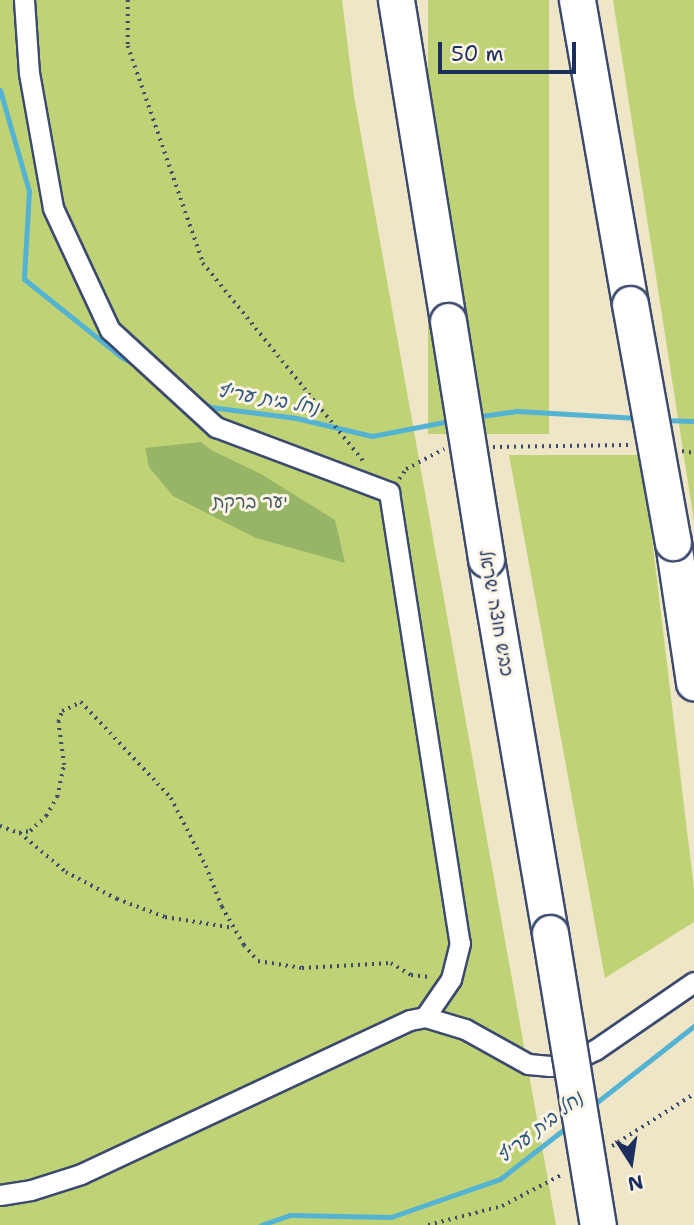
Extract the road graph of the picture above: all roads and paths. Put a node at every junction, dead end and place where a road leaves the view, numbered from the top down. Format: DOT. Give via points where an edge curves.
graph roads {
  1 [pos="24,0"];
  2 [pos="128,0"];
  3 [pos="396,0"];
  4 [pos="577,0"];
  5 [pos="641,446"];
  6 [pos="488,447"];
  7 [pos="447,448"];
  8 [pos="681,451"];
  9 [pos="694,453"];
  10 [pos="389,492"];
  11 [pos="694,682"];
  12 [pos="0,826"];
  13 [pos="19,833"];
  14 [pos="234,928"];
  15 [pos="451,979"];
  16 [pos="694,982"];
  17 [pos="425,1017"];
  18 [pos="0,1195"];
  19 [pos="502,1206"];
  20 [pos="428,1225"];
  21 [pos="598,1225"];
  1 -- 10 [label="street" via="29,73 53,208 110,330 216,427"];
  2 -- 10 [label="path" via="128,46 203,263"];
  3 -- 21 [label="highway, כביש חוצה ישראל, bridge"];
  4 -- 11 [label="highway, bridge"];
  5 -- 6 [label="path"];
  7 -- 10 [label="path" via="406,469"];
  8 -- 9 [label="path"];
  10 -- 15 [label="street" via="460,943"];
  12 -- 13 [label="path"];
  13 -- 14 [label="path" via="66,872 117,899 165,917"];
  13 -- 14 [label="path" via="38,824 57,797 64,765 58,722 62,711 81,702 171,798"];
  14 -- 15 [label="path" via="258,961 302,968 391,963 411,975"];
  15 -- 17 [label="street"];
  16 -- 17 [label="street" via="595,1050 550,1066 528,1064 465,1029"];
  17 -- 18 [label="street" via="81,1174"];
  19 -- 20 [label="path"];
}
